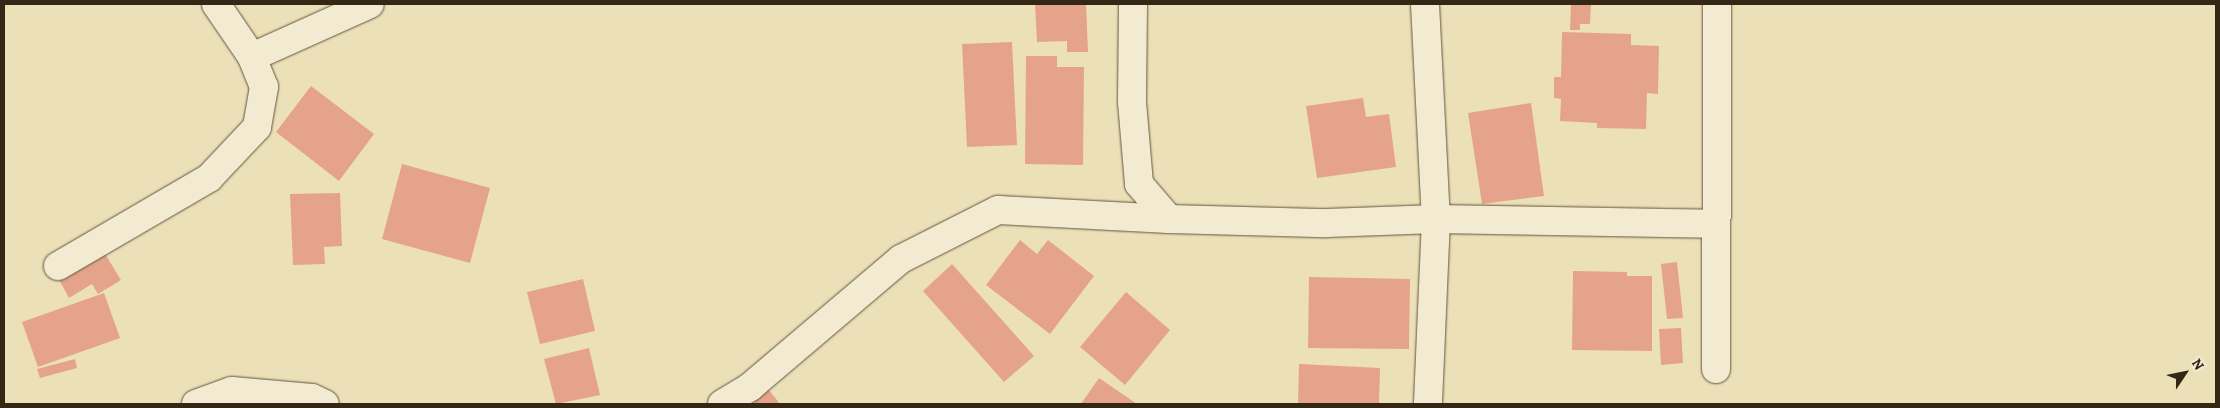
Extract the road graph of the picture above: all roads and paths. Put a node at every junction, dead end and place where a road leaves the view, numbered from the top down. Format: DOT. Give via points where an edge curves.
graph roads {
  1 [pos="216,4"];
  2 [pos="370,4"];
  3 [pos="1133,4"];
  4 [pos="1425,4"];
  5 [pos="1717,4"];
  6 [pos="252,57"];
  7 [pos="1169,219"];
  8 [pos="1436,219"];
  9 [pos="1715,224"];
  10 [pos="58,266"];
  11 [pos="1716,369"];
  12 [pos="196,404"];
  13 [pos="325,404"];
  14 [pos="722,404"];
  15 [pos="1428,404"];
  1 -- 6 [label="street"];
  2 -- 6 [label="street"];
  3 -- 7 [label="street" via="1132,102 1139,184"];
  4 -- 8 [label="street"];
  5 -- 9 [label="street"];
  6 -- 10 [label="street" via="264,87 257,127 209,178"];
  7 -- 8 [label="street" via="1327,223"];
  7 -- 14 [label="street" via="998,210 901,259 750,387"];
  8 -- 9 [label="street"];
  8 -- 15 [label="street"];
  9 -- 11 [label="street"];
  12 -- 13 [label="street" via="232,391 312,398"];
}
